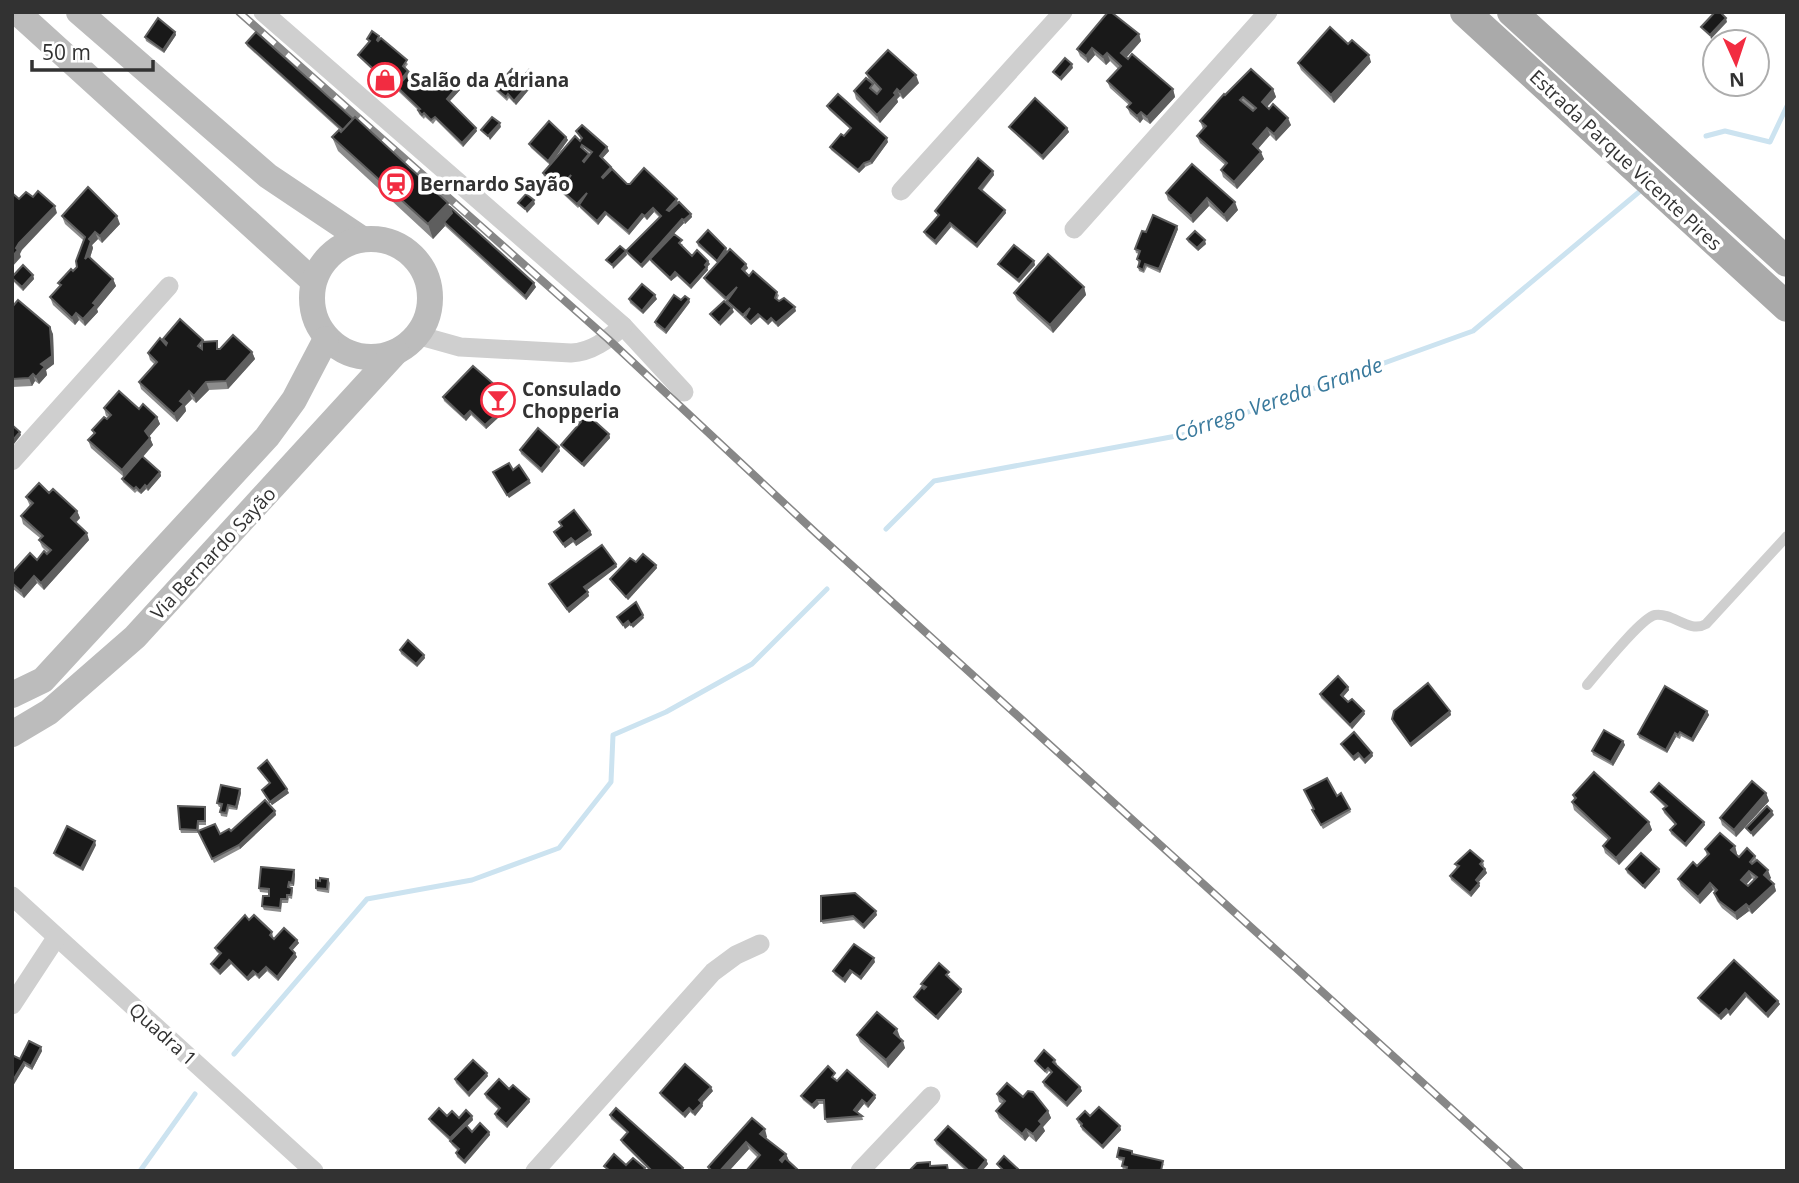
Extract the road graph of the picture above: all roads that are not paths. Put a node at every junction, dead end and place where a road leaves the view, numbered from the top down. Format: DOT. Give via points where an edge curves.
graph roads {
  1 [pos="17,12"];
  2 [pos="79,12"];
  3 [pos="263,12"];
  4 [pos="1063,12"];
  5 [pos="1268,12"];
  6 [pos="1465,12"];
  7 [pos="1514,13"];
  8 [pos="901,191"];
  9 [pos="1074,229"];
  10 [pos="362,239"];
  11 [pos="1787,262"];
  12 [pos="313,281"];
  13 [pos="169,286"];
  14 [pos="1787,307"];
  15 [pos="623,326"];
  16 [pos="417,335"];
  17 [pos="326,339"];
  18 [pos="396,352"];
  19 [pos="684,392"];
  20 [pos="12,461"];
  21 [pos="1787,536"];
  22 [pos="1587,685"];
  23 [pos="12,695"];
  24 [pos="12,734"];
  25 [pos="12,896"];
  26 [pos="56,937"];
  27 [pos="760,944"];
  28 [pos="12,1005"];
  29 [pos="931,1096"];
  30 [pos="314,1171"];
  31 [pos="535,1171"];
  32 [pos="860,1171"];
  1 -- 12 [label="main road"];
  2 -- 10 [label="main road" via="268,176"];
  3 -- 15 [label="street"];
  4 -- 8 [label="street"];
  5 -- 9 [label="street"];
  6 -- 14 [label="main road, Estrada Parque Vicente Pires"];
  7 -- 11 [label="main road, Estrada Parque Vicente Pires"];
  10 -- 12 [label="main road" via="331,253"];
  10 -- 16 [label="main road" via="390,242 419,266 428,282 429,310"];
  12 -- 17 [label="main road" via="312,312"];
  13 -- 20 [label="street"];
  15 -- 16 [label="street" via="596,346 570,353 460,347"];
  15 -- 19 [label="street"];
  16 -- 18 [label="main road"];
  17 -- 18 [label="main road" via="347,353 372,358"];
  17 -- 23 [label="main road, Via Bernardo Sayão" via="294,400 267,437 43,680"];
  18 -- 24 [label="main road, Via Bernardo Sayão" via="135,637 49,712"];
  21 -- 22 [label="lane" via="1701,628 1663,615 1648,618"];
  25 -- 26 [label="street, Quadra 1"];
  26 -- 28 [label="street"];
  26 -- 30 [label="street, Quadra 1"];
  27 -- 31 [label="street" via="736,954 713,972"];
  29 -- 32 [label="street"];
}
